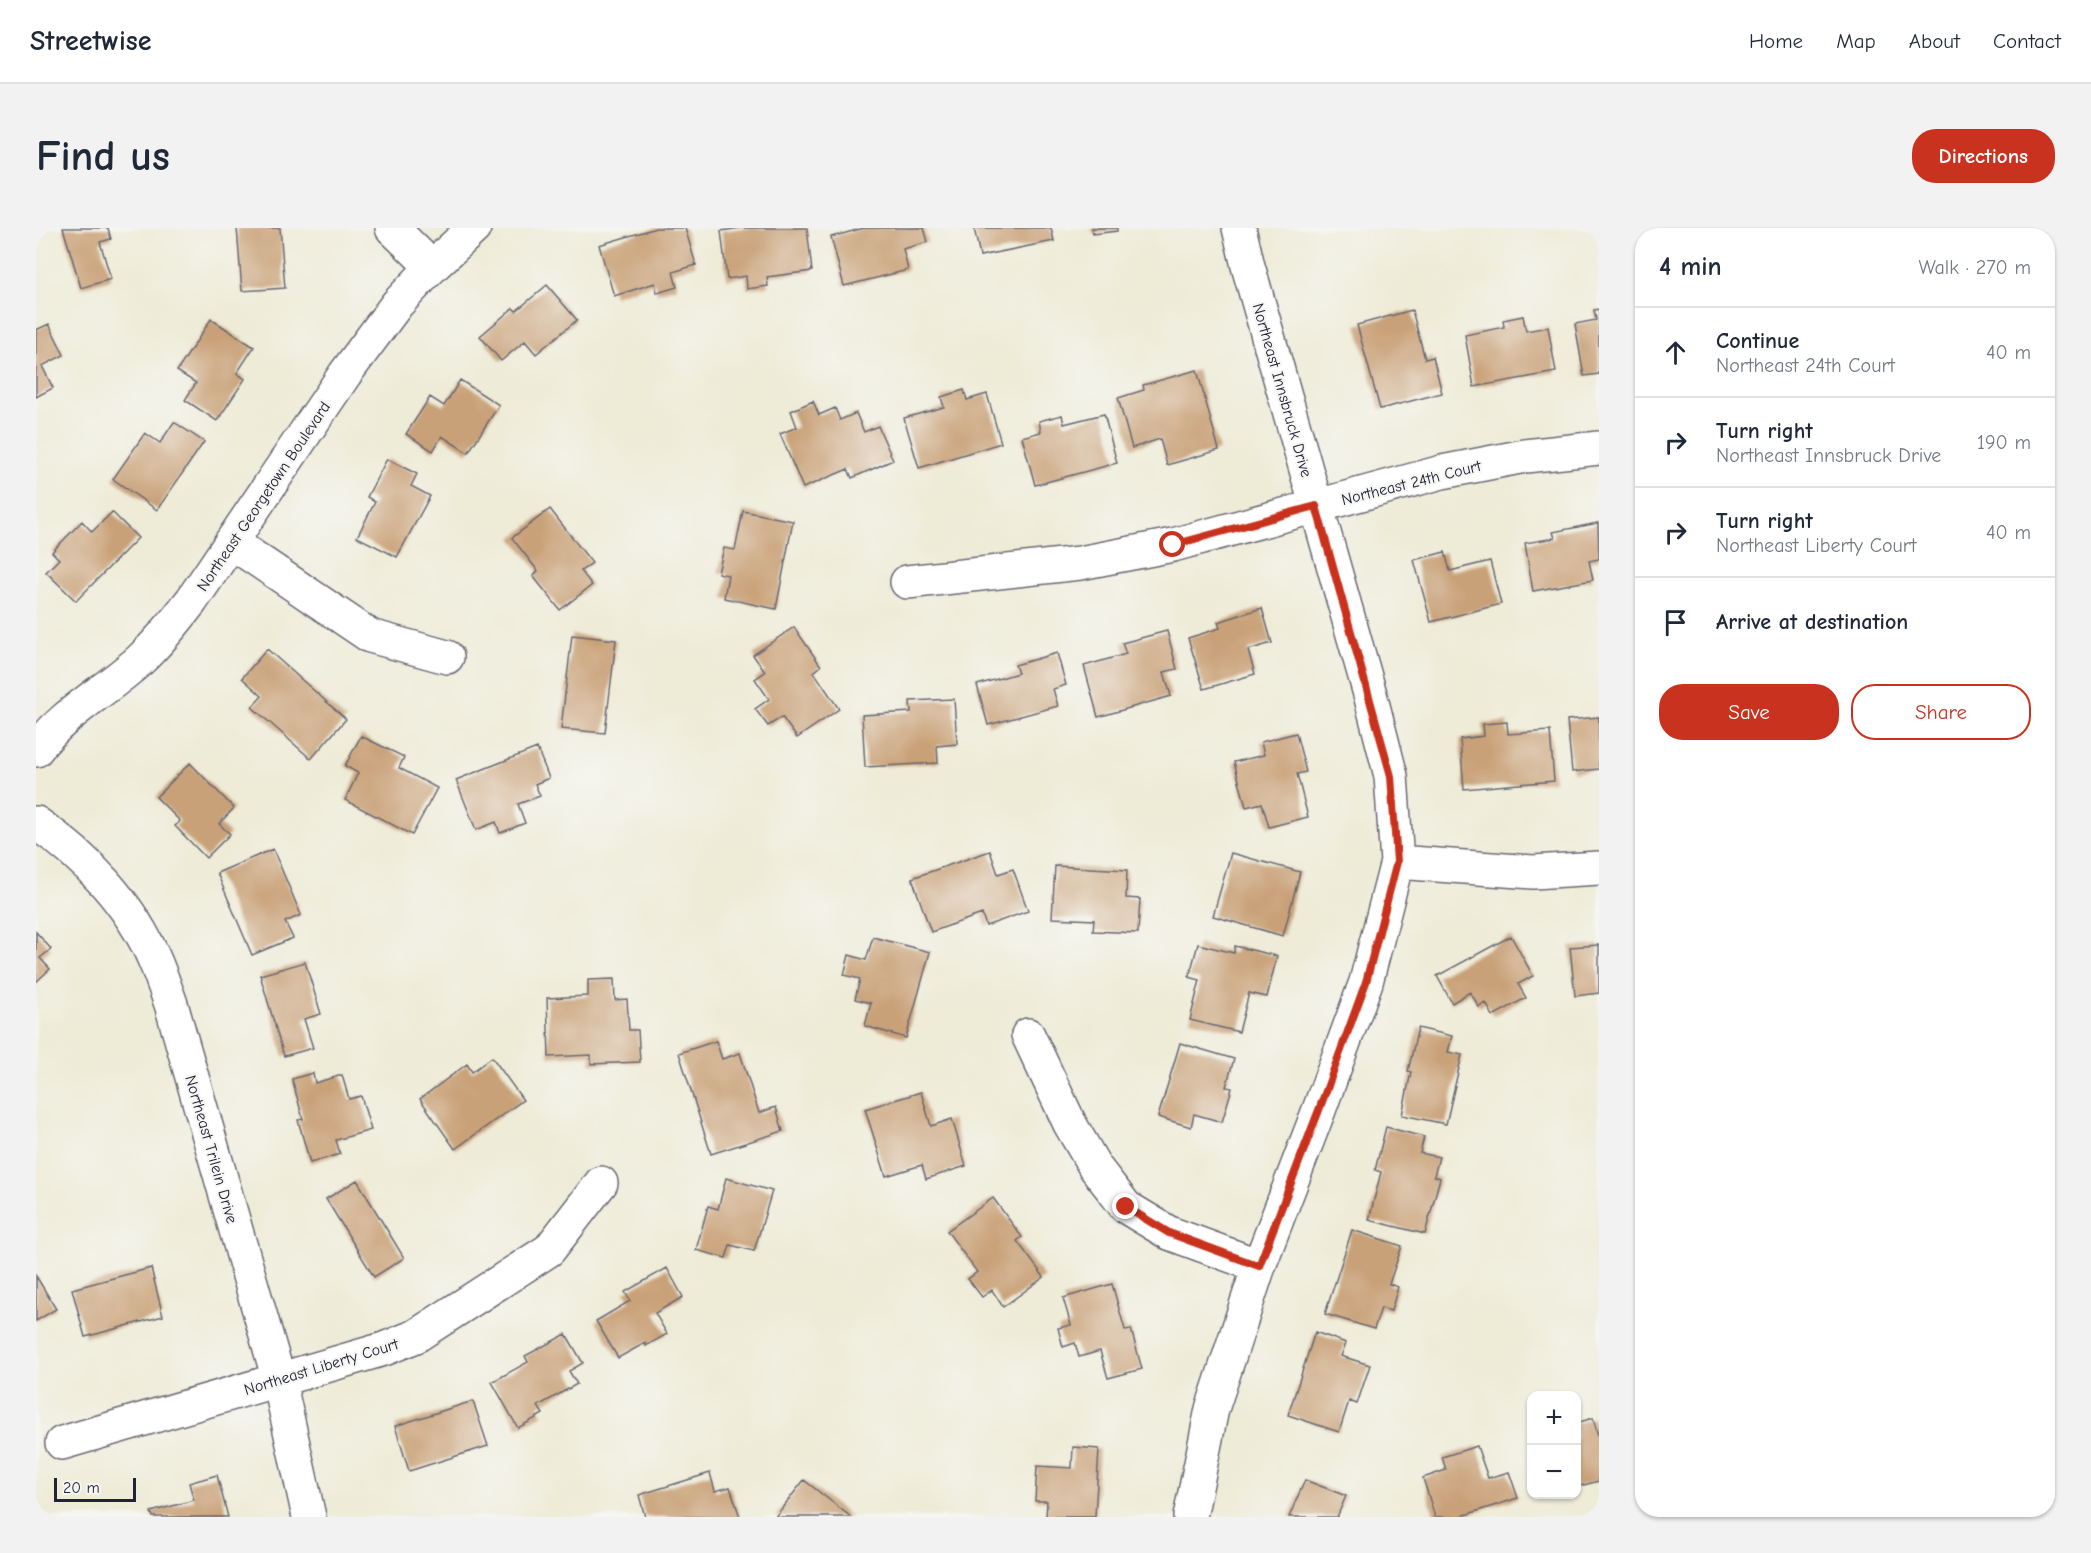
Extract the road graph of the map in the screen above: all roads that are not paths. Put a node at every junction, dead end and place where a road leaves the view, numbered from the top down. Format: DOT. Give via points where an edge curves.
graph roads {
  1 [pos="392,228"];
  2 [pos="474,228"];
  3 [pos="1239,228"];
  4 [pos="432,267"];
  5 [pos="1599,448"];
  6 [pos="1316,506"];
  7 [pos="231,542"];
  8 [pos="907,582"];
  9 [pos="447,657"];
  10 [pos="36,750"];
  11 [pos="36,823"];
  12 [pos="1397,862"];
  13 [pos="1599,868"];
  14 [pos="1028,1035"];
  15 [pos="601,1183"];
  16 [pos="1259,1266"];
  17 [pos="279,1380"];
  18 [pos="62,1443"];
  19 [pos="309,1517"];
  20 [pos="1190,1517"];
  1 -- 4 [label="street"];
  2 -- 4 [label="street, Northeast Georgetown Boulevard"];
  3 -- 6 [label="street, Northeast Innsbruck Drive"];
  4 -- 7 [label="street, Northeast Georgetown Boulevard" via="398,304 345,374"];
  5 -- 6 [label="street, Northeast 24th Court" via="1525,456 1442,472"];
  6 -- 8 [label="street, Northeast 24th Court" via="1173,545 1080,563"];
  6 -- 12 [label="street, Northeast Innsbruck Drive" via="1391,776"];
  7 -- 9 [label="street" via="370,636"];
  7 -- 10 [label="street, Northeast Georgetown Boulevard" via="169,631 139,661 67,716"];
  11 -- 17 [label="street, Northeast Trilein Drive" via="71,849 106,883 155,959"];
  12 -- 13 [label="street" via="1533,872"];
  12 -- 16 [label="street, Northeast Innsbruck Drive" via="1366,982"];
  14 -- 16 [label="street" via="1070,1124 1095,1167 1126,1207 1169,1233"];
  15 -- 17 [label="street, Northeast Liberty Court" via="549,1250 416,1336"];
  16 -- 20 [label="street, Northeast Innsbruck Drive" via="1212,1409"];
  17 -- 18 [label="street, Northeast Liberty Court"];
  17 -- 19 [label="street, Northeast Trilein Drive"];
}
